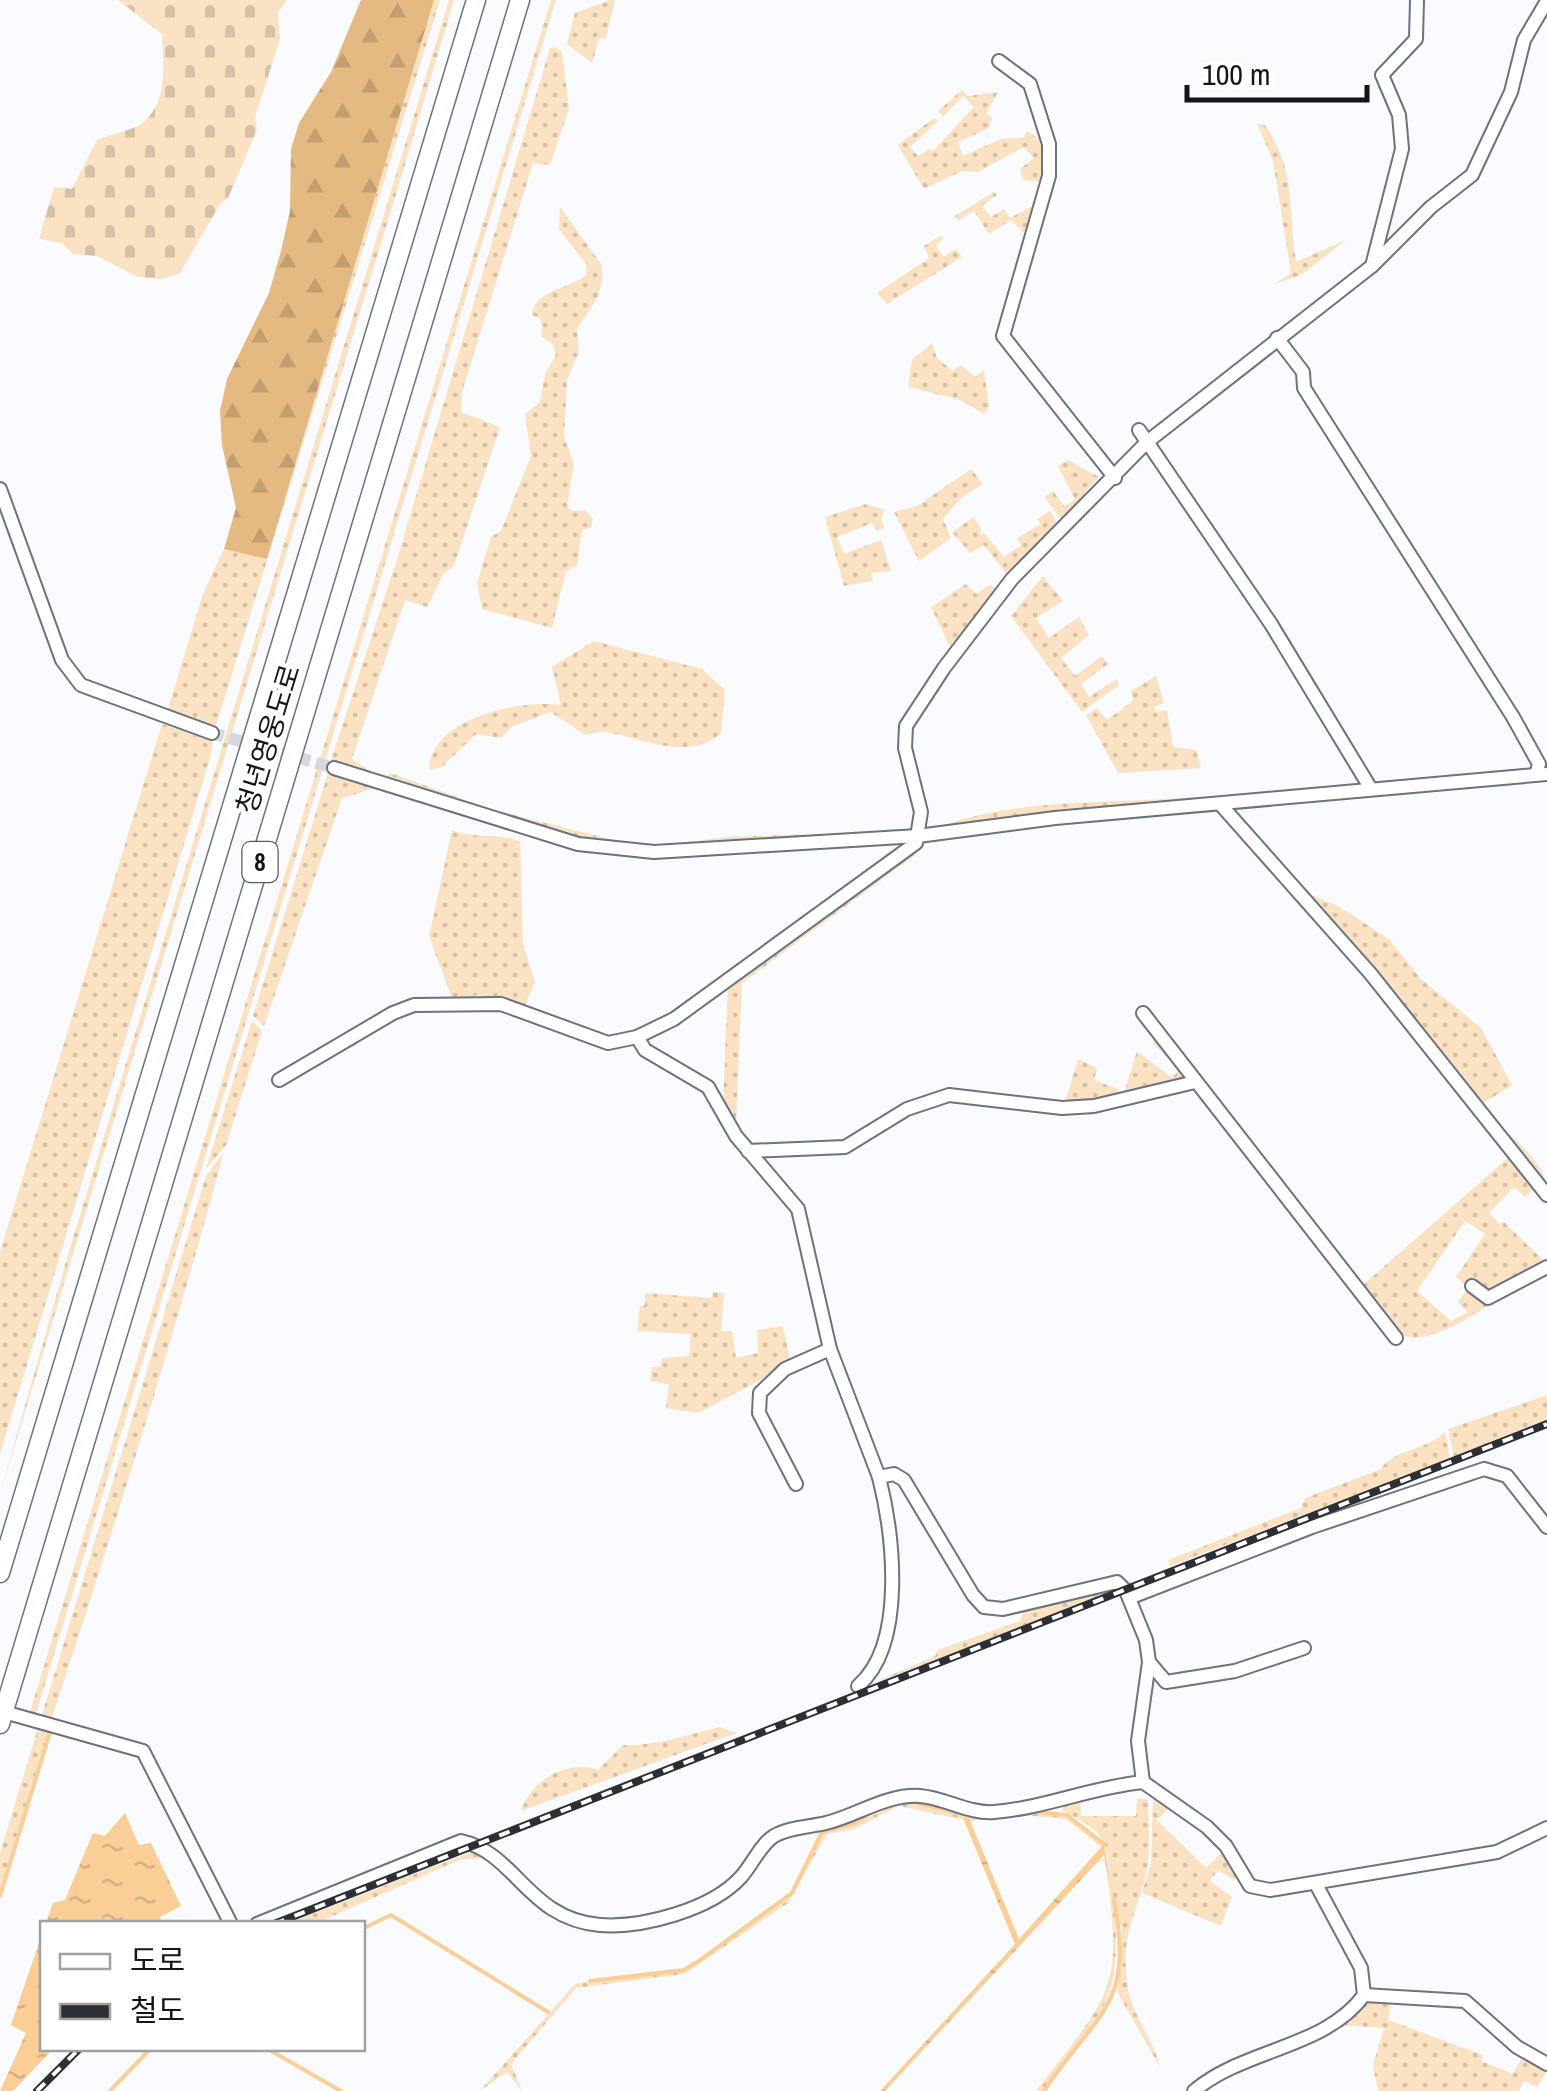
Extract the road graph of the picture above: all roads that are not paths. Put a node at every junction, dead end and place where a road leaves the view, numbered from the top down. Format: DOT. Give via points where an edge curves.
graph roads {
  1 [pos="476,0"];
  2 [pos="520,0"];
  3 [pos="1417,0"];
  4 [pos="1547,1"];
  5 [pos="1000,61"];
  6 [pos="1372,266"];
  7 [pos="1277,338"];
  8 [pos="1143,436"];
  9 [pos="1115,478"];
  10 [pos="0,489"];
  11 [pos="212,733"];
  12 [pos="334,768"];
  13 [pos="1541,774"];
  14 [pos="1370,789"];
  15 [pos="1222,806"];
  16 [pos="918,836"];
  17 [pos="1143,1013"];
  18 [pos="637,1037"];
  19 [pos="279,1080"];
  20 [pos="1195,1082"];
  21 [pos="748,1150"];
  22 [pos="1547,1195"];
  23 [pos="1547,1267"];
  24 [pos="1472,1286"];
  25 [pos="1396,1338"];
  26 [pos="830,1349"];
  27 [pos="880,1477"];
  28 [pos="796,1484"];
  29 [pos="1547,1527"];
  30 [pos="0,1573"];
  31 [pos="1129,1598"];
  32 [pos="1304,1648"];
  33 [pos="1149,1662"];
  34 [pos="858,1686"];
  35 [pos="2,1718"];
  36 [pos="1143,1782"];
  37 [pos="1547,1828"];
  38 [pos="1317,1886"];
  39 [pos="229,1921"];
  40 [pos="263,1921"];
  41 [pos="1364,1995"];
  42 [pos="1547,2064"];
  43 [pos="1194,2091"];
  1 -- 30 [label="highway, 청년영웅도로 / 8"];
  2 -- 35 [label="highway, 청년영웅도로 / 8"];
  3 -- 6 [label="street" via="1416,40 1382,75 1399,115 1402,149"];
  4 -- 6 [label="street" via="1524,40 1511,92 1478,166"];
  5 -- 9 [label="street" via="1030,84 1048,144 1048,176 1002,336"];
  6 -- 7 [label="street"];
  7 -- 8 [label="street"];
  7 -- 13 [label="street" via="1513,717"];
  8 -- 9 [label="street"];
  8 -- 14 [label="street" via="1272,624"];
  9 -- 16 [label="street" via="1012,579 906,726 921,812"];
  10 -- 11 [label="street" via="62,660 81,685"];
  12 -- 16 [label="street" via="615,850"];
  13 -- 14 [label="street"];
  14 -- 15 [label="street"];
  15 -- 16 [label="street"];
  15 -- 22 [label="street" via="1370,974"];
  16 -- 18 [label="street" via="902,856 674,1019"];
  17 -- 20 [label="street"];
  18 -- 19 [label="street" via="608,1043 501,1004 414,1006"];
  18 -- 21 [label="street" via="645,1050 708,1087"];
  20 -- 21 [label="street" via="1078,1107 949,1095 907,1109 845,1147"];
  20 -- 25 [label="street"];
  21 -- 26 [label="street" via="798,1209"];
  23 -- 24 [label="street" via="1488,1298"];
  26 -- 27 [label="street"];
  26 -- 28 [label="street" via="785,1369 760,1393 760,1413"];
  27 -- 31 [label="street" via="904,1480 984,1607 1044,1602 1117,1582"];
  27 -- 34 [label="street" via="893,1532 890,1624 883,1650"];
  29 -- 31 [label="street" via="1507,1476 1484,1469"];
  31 -- 33 [label="street"];
  32 -- 33 [label="street" via="1166,1682"];
  33 -- 36 [label="street" via="1138,1741"];
  35 -- 39 [label="street" via="143,1752"];
  36 -- 38 [label="street" via="1207,1827 1250,1886"];
  36 -- 40 [label="street" via="988,1813 922,1796 891,1798 774,1836 720,1895 619,1926 571,1920 544,1907 477,1845 460,1841"];
  37 -- 38 [label="street" via="1497,1852"];
  38 -- 41 [label="street" via="1361,1968"];
  41 -- 42 [label="street" via="1465,2001 1517,2048"];
  41 -- 43 [label="street" via="1339,2021"];
}
